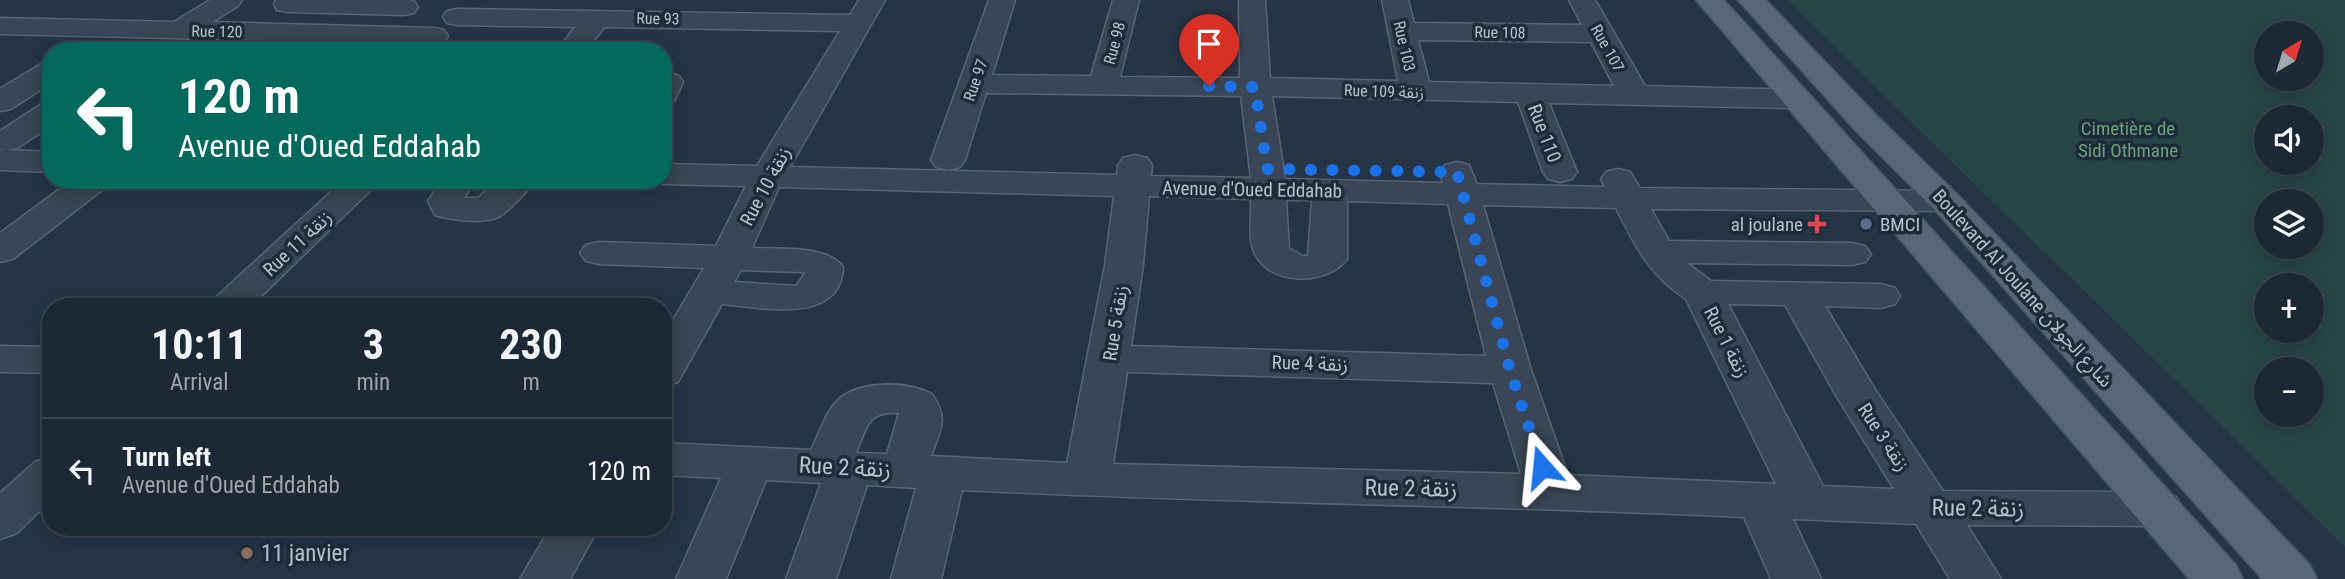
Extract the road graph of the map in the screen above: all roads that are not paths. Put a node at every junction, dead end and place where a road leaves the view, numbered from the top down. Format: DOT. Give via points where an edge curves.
graph roads {
  1 [pos="23,0"];
  2 [pos="229,0"];
  3 [pos="1002,0"];
  4 [pos="1126,0"];
  5 [pos="1252,0"];
  6 [pos="1395,0"];
  7 [pos="1582,0"];
  8 [pos="1709,0"];
  9 [pos="1751,0"];
  10 [pos="290,2"];
  11 [pos="408,3"];
  12 [pos="466,8"];
  13 [pos="645,9"];
  14 [pos="730,10"];
  15 [pos="865,11"];
  16 [pos="0,13"];
  17 [pos="597,18"];
  18 [pos="0,26"];
  19 [pos="181,30"];
  20 [pos="1401,31"];
  21 [pos="248,32"];
  22 [pos="1599,34"];
  23 [pos="162,42"];
  24 [pos="351,42"];
  25 [pos="362,42"];
  26 [pos="426,42"];
  27 [pos="578,42"];
  28 [pos="42,76"];
  29 [pos="975,76"];
  30 [pos="1105,79"];
  31 [pos="1255,87"];
  32 [pos="1416,92"];
  33 [pos="1530,94"];
  34 [pos="1635,96"];
  35 [pos="1794,99"];
  36 [pos="0,102"];
  37 [pos="42,118"];
  38 [pos="42,143"];
  39 [pos="2,147"];
  40 [pos="672,155"];
  41 [pos="42,159"];
  42 [pos="948,160"];
  43 [pos="774,166"];
  44 [pos="1560,172"];
  45 [pos="672,173"];
  46 [pos="1135,176"];
  47 [pos="1267,179"];
  48 [pos="1461,182"];
  49 [pos="1621,185"];
  50 [pos="1931,186"];
  51 [pos="1872,187"];
  52 [pos="82,189"];
  53 [pos="354,189"];
  54 [pos="453,189"];
  55 [pos="508,189"];
  56 [pos="1330,191"];
  57 [pos="0,251"];
  58 [pos="1657,251"];
  59 [pos="599,253"];
  60 [pos="1852,254"];
  61 [pos="729,258"];
  62 [pos="710,292"];
  63 [pos="1702,292"];
  64 [pos="1795,294"];
  65 [pos="1881,296"];
  66 [pos="238,298"];
  67 [pos="672,357"];
  68 [pos="1109,358"];
  69 [pos="0,359"];
  70 [pos="42,360"];
  71 [pos="1510,370"];
  72 [pos="672,459"];
  73 [pos="750,463"];
  74 [pos="838,466"];
  75 [pos="924,470"];
  76 [pos="1087,480"];
  77 [pos="42,481"];
  78 [pos="1550,491"];
  79 [pos="1785,501"];
  80 [pos="1931,508"];
  81 [pos="2159,509"];
  82 [pos="0,521"];
  83 [pos="570,536"];
  84 [pos="545,579"];
  85 [pos="701,579"];
  86 [pos="811,579"];
  87 [pos="916,579"];
  88 [pos="1796,579"];
  89 [pos="1976,579"];
  90 [pos="2218,579"];
  91 [pos="2292,579"];
  1 -- 16 [label="street"];
  2 -- 19 [label="street"];
  3 -- 29 [label="street, Rue 97"];
  4 -- 30 [label="street, Rue 98"];
  5 -- 31 [label="street"];
  6 -- 20 [label="street, Rue 103"];
  7 -- 22 [label="street, Rue 107"];
  8 -- 35 [label="main road"];
  9 -- 50 [label="main road, Boulevard Al Joulane شارع الجولان"];
  10 -- 11 [label="street"];
  10 -- 21 [label="street"];
  11 -- 25 [label="street"];
  12 -- 17 [label="street, Rue 93"];
  12 -- 26 [label="street"];
  13 -- 14 [label="street, Rue 93"];
  13 -- 17 [label="street, Rue 93"];
  14 -- 15 [label="street, Rue 93"];
  15 -- 43 [label="street, Rue 10 زنقة"];
  17 -- 27 [label="street"];
  18 -- 19 [label="street, Rue 120"];
  19 -- 21 [label="street, Rue 120"];
  19 -- 23 [label="street"];
  20 -- 22 [label="street, Rue 108"];
  20 -- 32 [label="street, Rue 103"];
  21 -- 24 [label="street, Rue 120"];
  22 -- 34 [label="street, Rue 107"];
  28 -- 36 [label="street"];
  29 -- 30 [label="street, Rue 109 زنقة"];
  29 -- 42 [label="street, Rue 97"];
  30 -- 31 [label="street, Rue 109 زنقة"];
  31 -- 32 [label="street, Rue 109 زنقة"];
  31 -- 47 [label="street"];
  32 -- 33 [label="street, Rue 109 زنقة"];
  33 -- 34 [label="street, Rue 109 زنقة"];
  33 -- 44 [label="street, Rue 110"];
  34 -- 35 [label="street, Rue 109 زنقة"];
  35 -- 51 [label="main road"];
  37 -- 39 [label="street"];
  38 -- 39 [label="street"];
  39 -- 41 [label="street"];
  40 -- 43 [label="street, Avenue d'Oued Eddahab"];
  42 -- 43 [label="street, Avenue d'Oued Eddahab"];
  42 -- 46 [label="street, Avenue d'Oued Eddahab"];
  43 -- 45 [label="street, Avenue d'Oued Eddahab"];
  43 -- 46 [label="street, Avenue d'Oued Eddahab"];
  43 -- 61 [label="street, Rue 10 زنقة"];
  44 -- 48 [label="street, Avenue d'Oued Eddahab"];
  44 -- 49 [label="street, Avenue d'Oued Eddahab"];
  46 -- 47 [label="street, Avenue d'Oued Eddahab"];
  46 -- 68 [label="street, Rue 5 زنقة"];
  47 -- 48 [label="street, Avenue d'Oued Eddahab"];
  47 -- 56 [label="street, Avenue d'Oued Eddahab"];
  47 -- 56 [label="street" via="1271,249 1288,264 1317,267 1328,259"];
  48 -- 49 [label="street, Avenue d'Oued Eddahab"];
  48 -- 56 [label="street, Avenue d'Oued Eddahab"];
  48 -- 71 [label="street"];
  49 -- 51 [label="street, Avenue d'Oued Eddahab"];
  49 -- 58 [label="street, Rue 1 زنقة"];
  50 -- 51 [label="street, Avenue d'Oued Eddahab"];
  50 -- 91 [label="main road, Boulevard Al Joulane شارع الجولان"];
  51 -- 81 [label="main road"];
  52 -- 57 [label="street"];
  53 -- 66 [label="street, Rue 11 زنقة"];
  54 -- 55 [label="street" via="445,201 447,208 487,209"];
  58 -- 60 [label="street"];
  58 -- 63 [label="street, Rue 1 زنقة" via="1670,269"];
  59 -- 61 [label="street"];
  61 -- 62 [label="street, Rue 10 زنقة"];
  61 -- 62 [label="street" via="804,261 824,267 825,273 816,290 803,298"];
  62 -- 67 [label="street, Rue 10 زنقة"];
  63 -- 64 [label="street"];
  63 -- 79 [label="street, Rue 1 زنقة"];
  64 -- 65 [label="street"];
  64 -- 80 [label="street, Rue 3 زنقة"];
  68 -- 71 [label="street, Rue 4 زنقة"];
  68 -- 76 [label="street, Rue 5 زنقة"];
  69 -- 70 [label="street"];
  71 -- 78 [label="street"];
  72 -- 73 [label="street, Rue 2 زنقة"];
  73 -- 74 [label="street, Rue 2 زنقة"];
  73 -- 85 [label="street"];
  74 -- 75 [label="street, Rue 2 زنقة"];
  74 -- 75 [label="street" via="850,412 871,399 887,398 908,400 921,410"];
  74 -- 86 [label="street"];
  75 -- 76 [label="street, Rue 2 زنقة"];
  75 -- 87 [label="street"];
  76 -- 78 [label="street, Rue 2 زنقة"];
  77 -- 82 [label="street"];
  78 -- 79 [label="street, Rue 2 زنقة"];
  79 -- 80 [label="street, Rue 2 زنقة"];
  79 -- 88 [label="street, Rue 1 زنقة"];
  80 -- 81 [label="street, Rue 2 زنقة"];
  80 -- 89 [label="street, Rue 3 زنقة"];
  81 -- 90 [label="main road"];
  83 -- 84 [label="street"];
}
